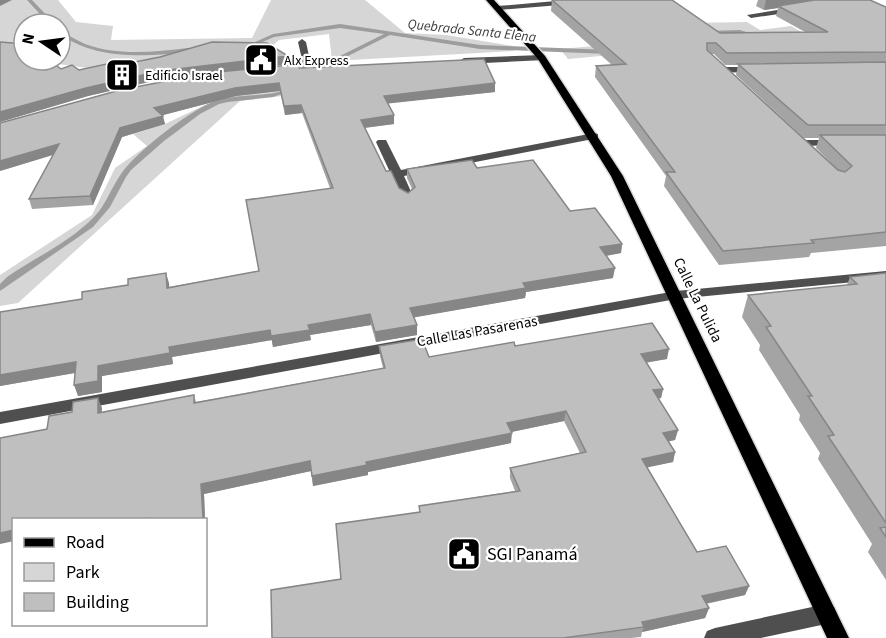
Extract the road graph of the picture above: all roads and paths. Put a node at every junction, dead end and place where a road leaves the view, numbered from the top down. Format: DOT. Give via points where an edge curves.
graph roads {
  1 [pos="490,0"];
  2 [pos="597,0"];
  3 [pos="498,8"];
  4 [pos="809,8"];
  5 [pos="751,15"];
  6 [pos="302,42"];
  7 [pos="542,58"];
  8 [pos="449,62"];
  9 [pos="321,68"];
  10 [pos="774,69"];
  11 [pos="724,71"];
  12 [pos="594,136"];
  13 [pos="382,142"];
  14 [pos="853,142"];
  15 [pos="816,157"];
  16 [pos="397,174"];
  17 [pos="406,196"];
  18 [pos="886,275"];
  19 [pos="676,295"];
  20 [pos="0,418"];
  21 [pos="826,614"];
  22 [pos="715,638"];
  23 [pos="838,638"];
  1 -- 3 [label="main road, Calle La Pulida"];
  2 -- 3 [label="street"];
  3 -- 7 [label="main road, Calle La Pulida"];
  4 -- 5 [label="street"];
  6 -- 9 [label="street" via="305,68"];
  7 -- 8 [label="street"];
  7 -- 12 [label="main road, Calle La Pulida"];
  10 -- 11 [label="street"];
  12 -- 16 [label="street"];
  12 -- 19 [label="main road, Calle La Pulida"];
  13 -- 16 [label="street"];
  14 -- 15 [label="street" via="797,139"];
  16 -- 17 [label="street"];
  18 -- 19 [label="street, Calle Las Pasarenas"];
  19 -- 20 [label="street, Calle Las Pasarenas"];
  19 -- 21 [label="main road, Calle La Pulida"];
  21 -- 22 [label="street"];
  21 -- 23 [label="main road, Calle La Pulida"];
}
